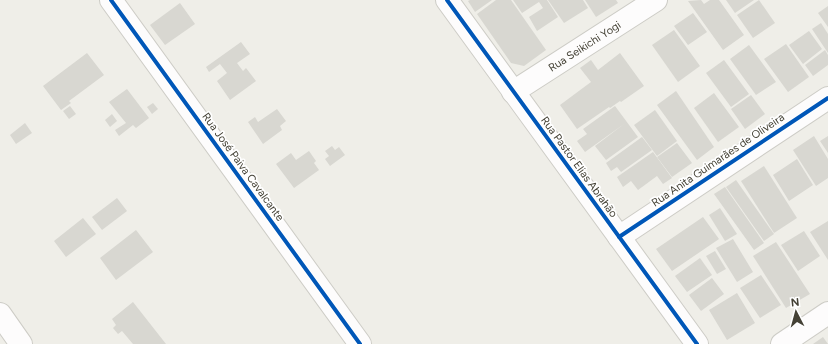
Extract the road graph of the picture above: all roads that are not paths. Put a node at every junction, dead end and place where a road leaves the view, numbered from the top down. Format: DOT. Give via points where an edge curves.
graph roads {
  1 [pos="111,0"];
  2 [pos="447,0"];
  3 [pos="656,0"];
  4 [pos="513,92"];
  5 [pos="828,98"];
  6 [pos="619,237"];
  7 [pos="828,313"];
  8 [pos="0,314"];
  9 [pos="21,344"];
  10 [pos="360,344"];
  11 [pos="696,344"];
  12 [pos="782,344"];
  1 -- 10 [label="street, Rua José Paiva Cavalcante"];
  2 -- 4 [label="street, Rua Pastor Elias Abrahão"];
  3 -- 4 [label="street, Rua Seikichi Yogi"];
  4 -- 6 [label="street, Rua Pastor Elias Abrahão"];
  5 -- 6 [label="street, Rua Anita Guimarães de Oliveira"];
  6 -- 11 [label="street, Rua Pastor Elias Abrahão"];
  7 -- 12 [label="street"];
  8 -- 9 [label="street"];
}
